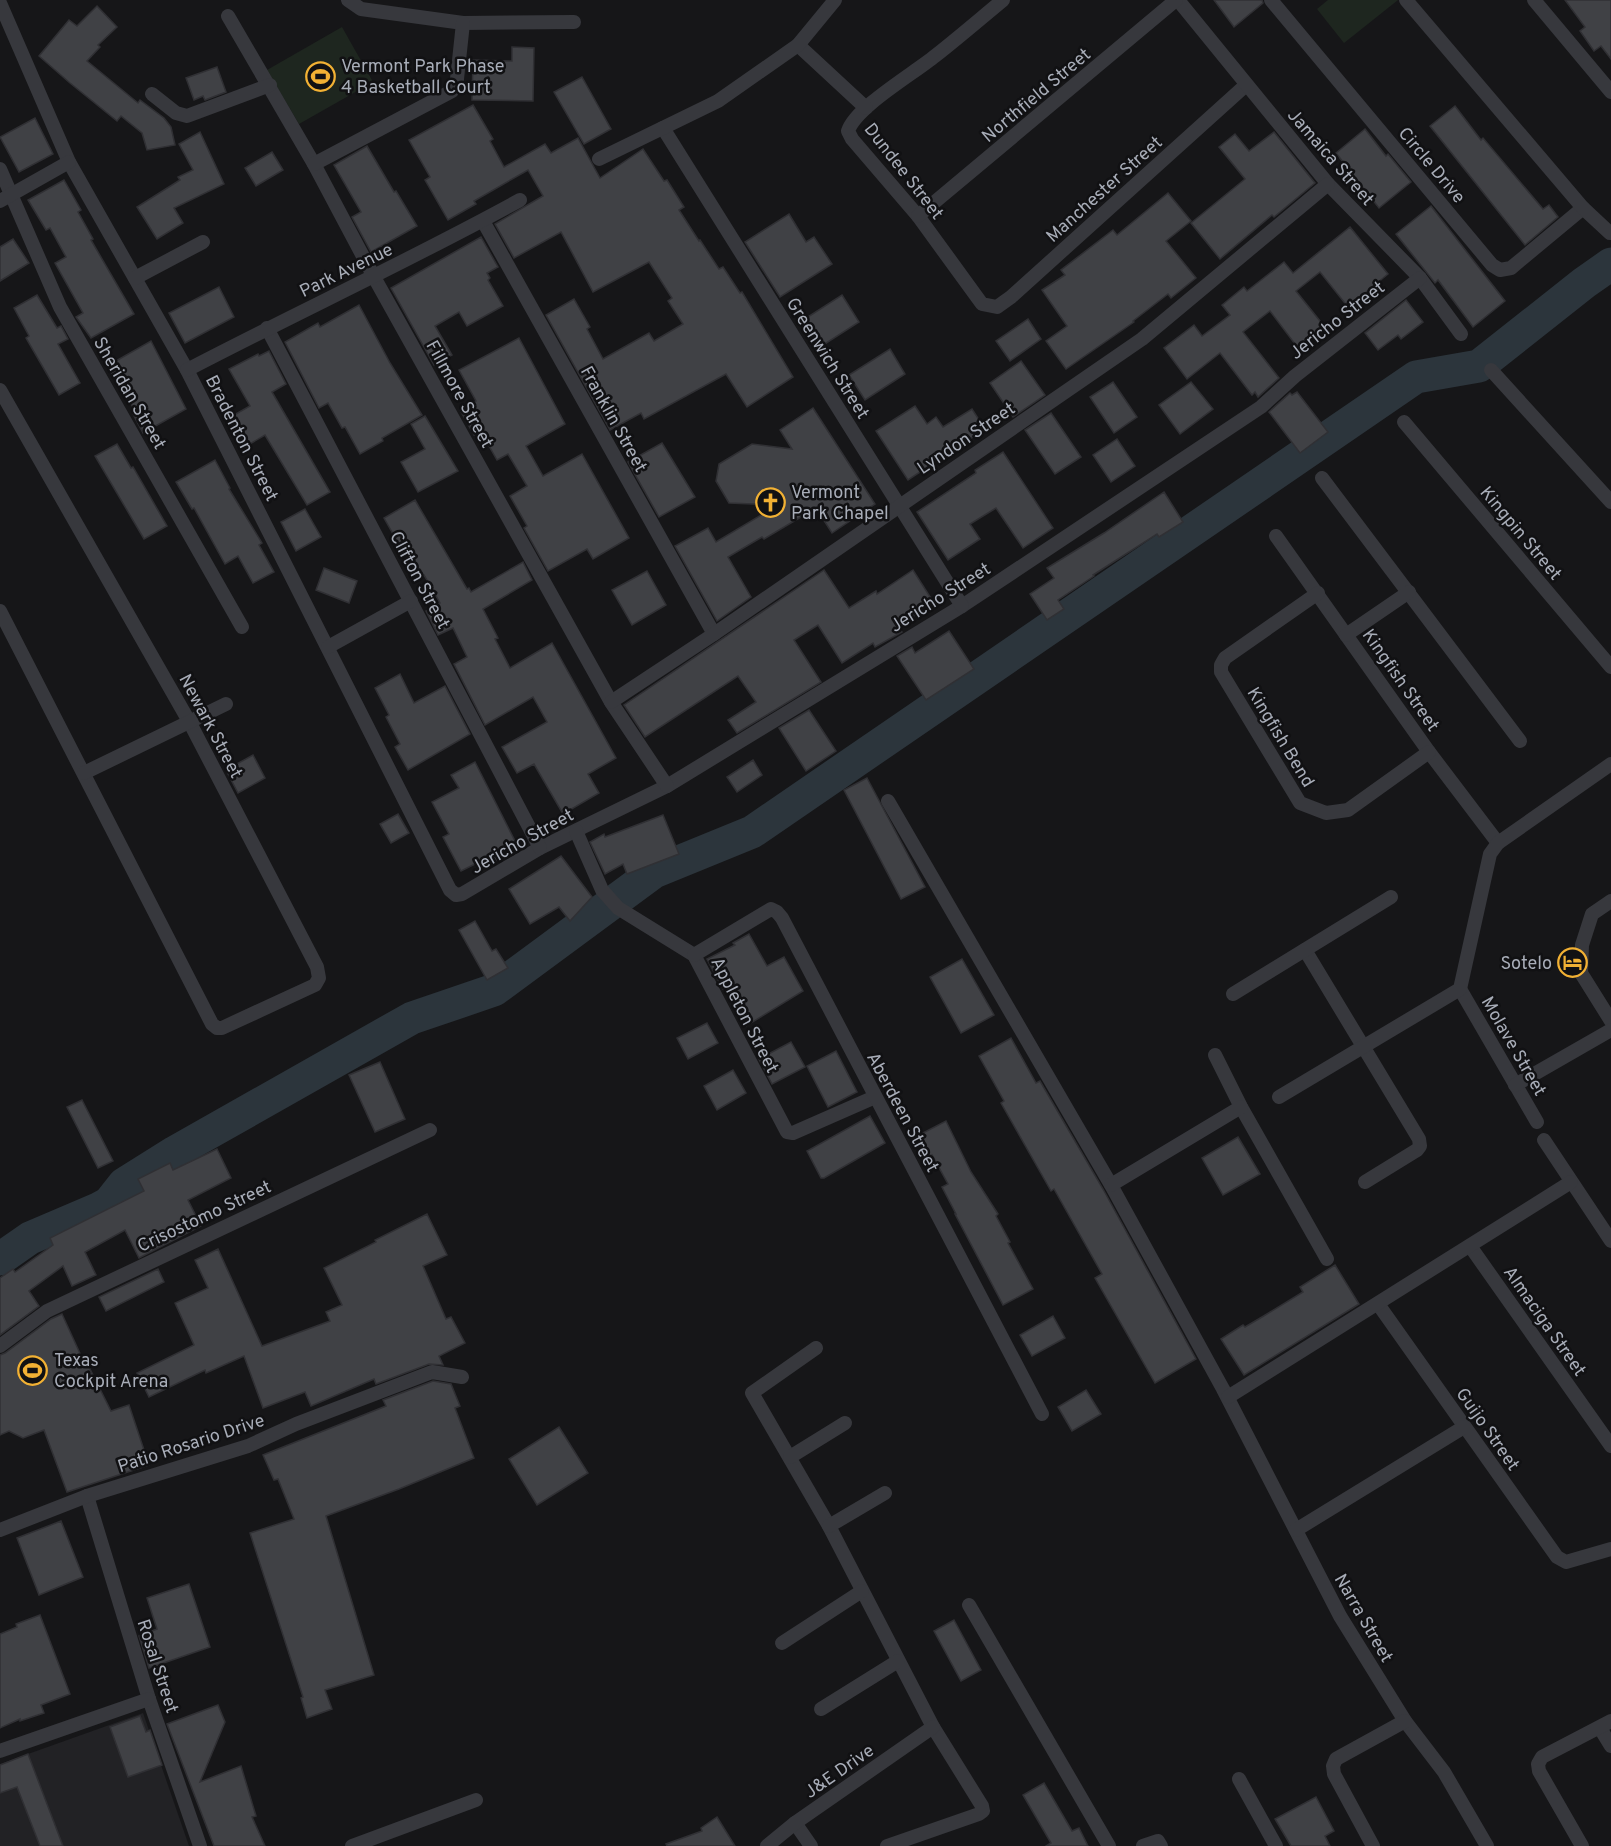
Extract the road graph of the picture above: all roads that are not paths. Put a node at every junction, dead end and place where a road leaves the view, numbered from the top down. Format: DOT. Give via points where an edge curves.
graph roads {
  1 [pos="348,0"];
  2 [pos="835,0"];
  3 [pos="1003,0"];
  4 [pos="1177,0"];
  5 [pos="1271,0"];
  6 [pos="1406,0"];
  7 [pos="1534,0"];
  8 [pos="0,3"];
  9 [pos="228,16"];
  10 [pos="574,22"];
  11 [pos="463,23"];
  12 [pos="798,45"];
  13 [pos="270,85"];
  14 [pos="1246,85"];
  15 [pos="1611,92"];
  16 [pos="152,94"];
  17 [pos="866,108"];
  18 [pos="663,128"];
  19 [pos="599,159"];
  20 [pos="69,162"];
  21 [pos="314,164"];
  22 [pos="0,169"];
  23 [pos="1328,184"];
  24 [pos="12,194"];
  25 [pos="520,200"];
  26 [pos="0,201"];
  27 [pos="1583,208"];
  28 [pos="918,216"];
  29 [pos="483,221"];
  30 [pos="1610,233"];
  31 [pos="203,242"];
  32 [pos="374,277"];
  33 [pos="135,278"];
  34 [pos="1420,278"];
  35 [pos="982,304"];
  36 [pos="267,328"];
  37 [pos="1461,334"];
  38 [pos="187,370"];
  39 [pos="1491,370"];
  40 [pos="0,390"];
  41 [pos="1404,422"];
  42 [pos="1322,478"];
  43 [pos="1611,502"];
  44 [pos="899,506"];
  45 [pos="1276,536"];
  46 [pos="1409,592"];
  47 [pos="1318,593"];
  48 [pos="411,601"];
  49 [pos="962,606"];
  50 [pos="0,611"];
  51 [pos="242,627"];
  52 [pos="714,634"];
  53 [pos="1347,635"];
  54 [pos="328,647"];
  55 [pos="1611,666"];
  56 [pos="611,702"];
  57 [pos="226,704"];
  58 [pos="190,723"];
  59 [pos="1520,741"];
  60 [pos="1429,752"];
  61 [pos="1611,764"];
  62 [pos="84,773"];
  63 [pos="667,786"];
  64 [pos="888,801"];
  65 [pos="576,831"];
  66 [pos="1497,843"];
  67 [pos="540,848"];
  68 [pos="450,890"];
  69 [pos="1391,897"];
  70 [pos="1611,901"];
  71 [pos="1305,950"];
  72 [pos="694,954"];
  73 [pos="1460,989"];
  74 [pos="1233,994"];
  75 [pos="1611,1021"];
  76 [pos="1611,1030"];
  77 [pos="1364,1047"];
  78 [pos="1215,1055"];
  79 [pos="1515,1085"];
  80 [pos="875,1097"];
  81 [pos="1279,1097"];
  82 [pos="1241,1107"];
  83 [pos="1537,1122"];
  84 [pos="430,1130"];
  85 [pos="1544,1140"];
  86 [pos="1365,1182"];
  87 [pos="1571,1182"];
  88 [pos="1111,1185"];
  89 [pos="1611,1241"];
  90 [pos="1470,1246"];
  91 [pos="1327,1259"];
  92 [pos="1378,1304"];
  93 [pos="0,1346"];
  94 [pos="816,1348"];
  95 [pos="462,1377"];
  96 [pos="1228,1397"];
  97 [pos="1042,1414"];
  98 [pos="845,1423"];
  99 [pos="1464,1426"];
  100 [pos="1611,1446"];
  101 [pos="790,1457"];
  102 [pos="885,1493"];
  103 [pos="87,1496"];
  104 [pos="829,1526"];
  105 [pos="0,1530"];
  106 [pos="1296,1530"];
  107 [pos="1611,1549"];
  108 [pos="862,1592"];
  109 [pos="969,1605"];
  110 [pos="782,1643"];
  111 [pos="898,1661"];
  112 [pos="149,1699"];
  113 [pos="821,1709"];
  114 [pos="1405,1721"];
  115 [pos="1605,1725"];
  116 [pos="933,1727"];
  117 [pos="1611,1746"];
  118 [pos="0,1751"];
  119 [pos="1239,1779"];
  120 [pos="476,1800"];
  121 [pos="795,1823"];
  122 [pos="200,1846"];
  123 [pos="352,1846"];
  124 [pos="767,1846"];
  125 [pos="811,1846"];
  126 [pos="887,1846"];
  127 [pos="1109,1846"];
  128 [pos="1143,1846"];
  129 [pos="1161,1846"];
  130 [pos="1276,1846"];
  131 [pos="1373,1846"];
  132 [pos="1486,1846"];
  133 [pos="1582,1846"];
  1 -- 11 [label="street" via="361,9"];
  2 -- 12 [label="street"];
  3 -- 17 [label="street"];
  4 -- 14 [label="street, Jamaica Street"];
  4 -- 28 [label="street, Northfield Street"];
  5 -- 27 [label="street, Circle Drive" via="1492,265 1500,270 1511,268"];
  6 -- 27 [label="street"];
  7 -- 15 [label="street"];
  8 -- 20 [label="street, Bradenton Street"];
  9 -- 13 [label="street, Fillmore Street"];
  10 -- 11 [label="street"];
  11 -- 21 [label="street" via="453,91"];
  12 -- 17 [label="street, Dundee Street"];
  12 -- 18 [label="street" via="718,101"];
  13 -- 16 [label="street" via="187,116"];
  13 -- 21 [label="street, Fillmore Street"];
  14 -- 23 [label="street, Jamaica Street"];
  14 -- 35 [label="street, Manchester Street" via="1011,297 997,307"];
  17 -- 28 [label="street, Dundee Street" via="848,131"];
  18 -- 19 [label="street"];
  18 -- 44 [label="street, Greenwich Street"];
  20 -- 24 [label="street"];
  20 -- 33 [label="street, Bradenton Street"];
  21 -- 32 [label="street, Fillmore Street"];
  22 -- 24 [label="street, Sheridan Street"];
  23 -- 34 [label="street, Jamaica Street"];
  23 -- 44 [label="street, Lyndon Street" via="1142,339"];
  24 -- 26 [label="street"];
  24 -- 51 [label="street, Sheridan Street" via="60,307"];
  25 -- 29 [label="street, Park Avenue"];
  27 -- 30 [label="street"];
  28 -- 35 [label="street, Dundee Street"];
  29 -- 32 [label="street, Park Avenue"];
  29 -- 52 [label="street, Franklin Street"];
  31 -- 33 [label="street"];
  32 -- 36 [label="street, Park Avenue"];
  32 -- 56 [label="street, Fillmore Street"];
  33 -- 38 [label="street, Bradenton Street"];
  34 -- 37 [label="street, Jamaica Street"];
  34 -- 49 [label="street, Jericho Street" via="1261,407"];
  36 -- 38 [label="street, Park Avenue"];
  36 -- 48 [label="street, Clifton Street"];
  38 -- 54 [label="street, Bradenton Street"];
  39 -- 43 [label="street"];
  40 -- 58 [label="street, Newark Street"];
  41 -- 55 [label="street, Kingpin Street"];
  42 -- 46 [label="street"];
  44 -- 49 [label="street, Greenwich Street"];
  44 -- 52 [label="street, Lyndon Street"];
  45 -- 47 [label="street, Kingfish Street"];
  46 -- 53 [label="street"];
  46 -- 59 [label="street"];
  47 -- 53 [label="street, Kingfish Street"];
  47 -- 60 [label="street, Kingfish Bend" via="1225,658 1221,665 1221,672 1300,803 1326,813 1348,810"];
  48 -- 54 [label="street"];
  48 -- 67 [label="street, Clifton Street"];
  49 -- 63 [label="street, Jericho Street"];
  50 -- 62 [label="street"];
  52 -- 56 [label="street, Lyndon Street"];
  53 -- 60 [label="street, Kingfish Street"];
  54 -- 68 [label="street, Bradenton Street"];
  56 -- 63 [label="street, Fillmore Street"];
  57 -- 58 [label="street"];
  58 -- 62 [label="street"];
  58 -- 62 [label="street, Newark Street" via="317,967 319,978 315,985 222,1028 212,1024"];
  60 -- 66 [label="street, Kingfish Street"];
  61 -- 66 [label="street"];
  63 -- 65 [label="street, Jericho Street"];
  64 -- 88 [label="street, Narra Street"];
  65 -- 67 [label="street, Jericho Street"];
  65 -- 72 [label="street, Appleton Street" via="602,890 618,908"];
  66 -- 73 [label="street" via="1490,854"];
  67 -- 68 [label="street, Jericho Street" via="462,894"];
  69 -- 71 [label="street"];
  70 -- 75 [label="street" via="1592,914 1582,945 1581,973"];
  71 -- 74 [label="street"];
  71 -- 77 [label="street"];
  72 -- 80 [label="street, Appleton Street" via="787,1132 793,1133"];
  72 -- 80 [label="street, Aberdeen Street" via="771,909 777,912"];
  73 -- 77 [label="street"];
  73 -- 79 [label="street, Molave Street"];
  76 -- 79 [label="street"];
  77 -- 81 [label="street"];
  77 -- 86 [label="street" via="1420,1146"];
  78 -- 82 [label="street"];
  79 -- 83 [label="street, Molave Street"];
  80 -- 97 [label="street, Aberdeen Street"];
  82 -- 88 [label="street"];
  82 -- 91 [label="street"];
  84 -- 93 [label="street, Crisostomo Street" via="47,1311"];
  85 -- 87 [label="street"];
  87 -- 89 [label="street"];
  87 -- 90 [label="street"];
  88 -- 96 [label="street, Narra Street"];
  90 -- 92 [label="street"];
  90 -- 100 [label="street, Almaciga Street"];
  92 -- 96 [label="street"];
  92 -- 99 [label="street, Guijo Street"];
  94 -- 101 [label="street" via="752,1394"];
  95 -- 103 [label="street, Patio Rosario Drive" via="432,1372 248,1446"];
  96 -- 106 [label="street, Narra Street"];
  98 -- 101 [label="street"];
  99 -- 106 [label="street"];
  99 -- 107 [label="street, Guijo Street" via="1557,1557 1566,1562 1576,1561"];
  101 -- 104 [label="street"];
  102 -- 104 [label="street"];
  103 -- 105 [label="street, Patio Rosario Drive"];
  103 -- 112 [label="street, Rosal Street"];
  104 -- 108 [label="street"];
  106 -- 114 [label="street, Narra Street" via="1340,1616"];
  108 -- 110 [label="street"];
  108 -- 111 [label="street"];
  109 -- 127 [label="street"];
  111 -- 113 [label="street"];
  111 -- 116 [label="street"];
  112 -- 118 [label="street"];
  112 -- 122 [label="street, Rosal Street"];
  114 -- 131 [label="street" via="1336,1759 1333,1766"];
  114 -- 132 [label="street, Narra Street" via="1444,1772"];
  115 -- 117 [label="street"];
  115 -- 133 [label="street" via="1542,1757 1538,1764"];
  116 -- 121 [label="street, J&E Drive"];
  116 -- 126 [label="street" via="983,1811"];
  119 -- 130 [label="street"];
  120 -- 123 [label="street"];
  121 -- 124 [label="street, J&E Drive"];
  121 -- 125 [label="street"];
  128 -- 129 [label="street" via="1158,1840"];
}
